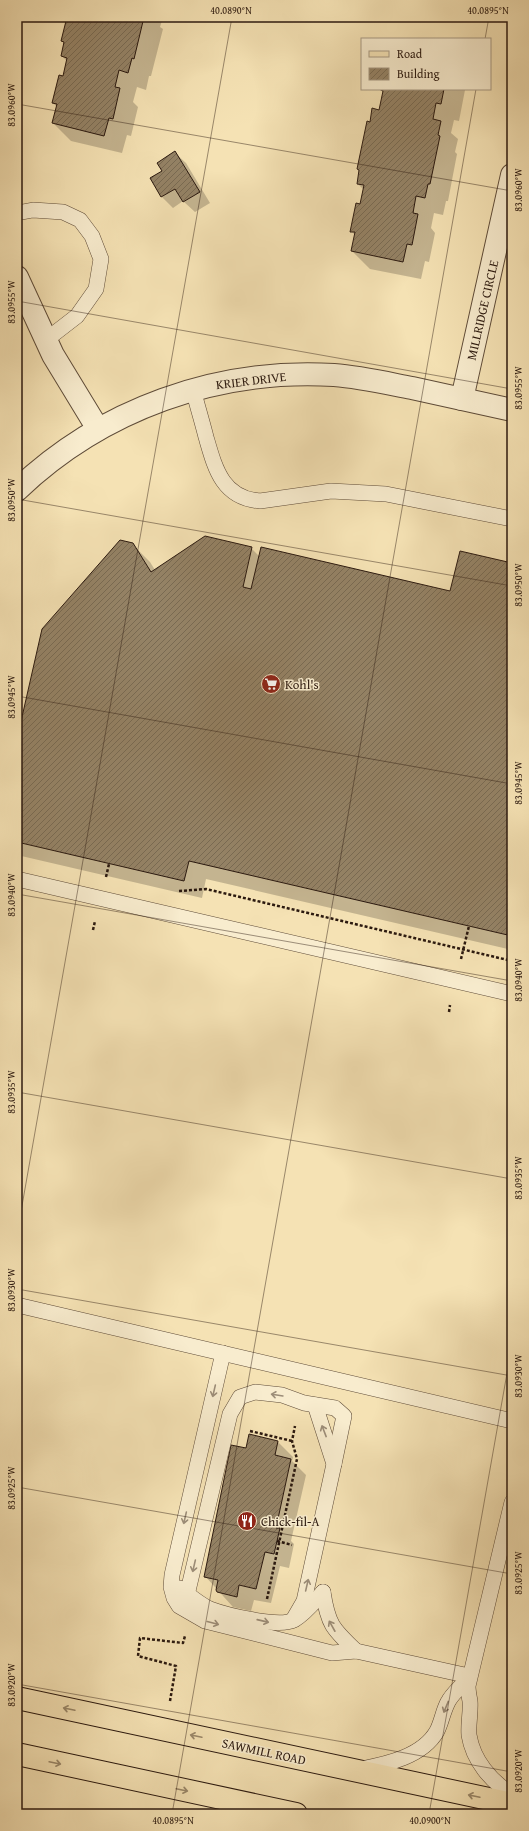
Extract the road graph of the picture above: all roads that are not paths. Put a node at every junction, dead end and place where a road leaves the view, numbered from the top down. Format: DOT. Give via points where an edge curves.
graph roads {
  1 [pos="512,175"];
  2 [pos="17,213"];
  3 [pos="19,285"];
  4 [pos="46,340"];
  5 [pos="193,389"];
  6 [pos="462,399"];
  7 [pos="512,410"];
  8 [pos="98,429"];
  9 [pos="17,490"];
  10 [pos="512,519"];
  11 [pos="17,879"];
  12 [pos="512,994"];
  13 [pos="17,1305"];
  14 [pos="223,1353"];
  15 [pos="309,1404"];
  16 [pos="512,1421"];
  17 [pos="334,1464"];
  18 [pos="512,1502"];
  19 [pos="172,1580"];
  20 [pos="188,1595"];
  21 [pos="293,1620"];
  22 [pos="356,1651"];
  23 [pos="469,1676"];
  24 [pos="17,1698"];
  25 [pos="17,1754"];
  26 [pos="350,1770"];
  27 [pos="512,1794"];
  28 [pos="512,1804"];
  29 [pos="296,1814"];
  1 -- 6 [label="street, MILLRIDGE CIRCLE"];
  2 -- 4 [label="lane" via="33,210 63,212 80,220 92,236 101,259 96,290 77,316"];
  3 -- 4 [label="street"];
  4 -- 8 [label="street"];
  5 -- 6 [label="street, KRIER DRIVE" via="256,377 335,375"];
  5 -- 8 [label="street, KRIER DRIVE" via="143,407"];
  5 -- 10 [label="lane" via="216,470 230,489 239,496 249,500 267,500 331,491 365,492"];
  6 -- 7 [label="street, KRIER DRIVE"];
  8 -- 9 [label="street, KRIER DRIVE" via="50,462"];
  11 -- 12 [label="lane"];
  13 -- 14 [label="lane"];
  14 -- 16 [label="lane"];
  14 -- 19 [label="lane, one-way"];
  17 -- 15 [label="lane, one-way"];
  15 -- 17 [label="lane" via="335,1408 344,1416"];
  15 -- 20 [label="lane, one-way" via="282,1395 255,1392 240,1397 230,1414"];
  21 -- 17 [label="lane, one-way" via="304,1601"];
  18 -- 23 [label="lane"];
  19 -- 20 [label="lane"];
  19 -- 22 [label="lane, one-way" via="171,1587 179,1606 196,1617 332,1653"];
  20 -- 21 [label="lane, one-way" via="210,1609 269,1623"];
  22 -- 21 [label="lane, one-way" via="334,1630 326,1612 323,1592 308,1609"];
  22 -- 23 [label="lane"];
  23 -- 26 [label="lane, one-way" via="451,1697 438,1729 428,1743 414,1753 397,1760"];
  23 -- 27 [label="lane" via="469,1736 474,1753 488,1774"];
  26 -- 24 [label="main road, SAWMILL ROAD, one-way"];
  25 -- 29 [label="main road, one-way"];
  28 -- 26 [label="main road, SAWMILL ROAD, one-way"];
}
